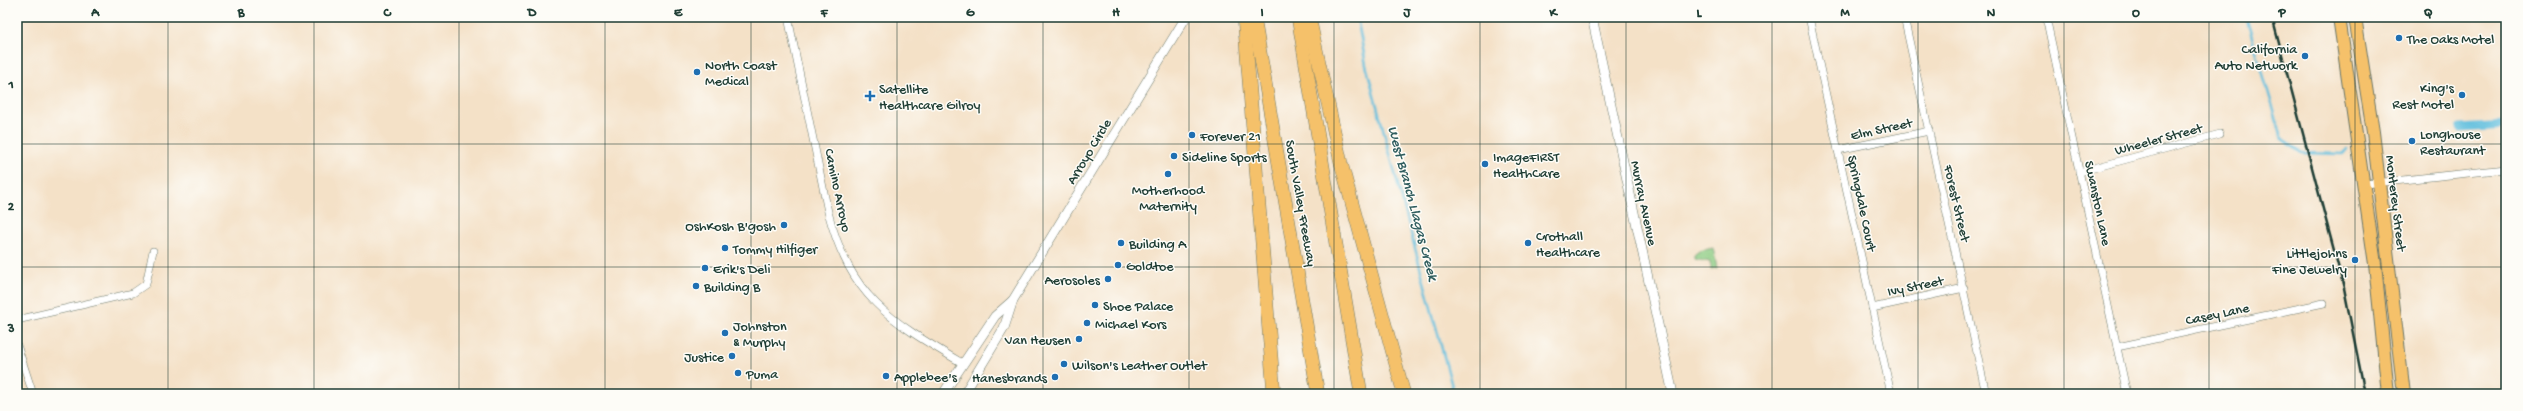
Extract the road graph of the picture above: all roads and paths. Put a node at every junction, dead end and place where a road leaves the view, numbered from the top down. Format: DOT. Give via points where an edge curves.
graph roads {
  1 [pos="788,17"];
  2 [pos="1186,17"];
  3 [pos="1244,17"];
  4 [pos="1254,17"];
  5 [pos="1298,17"];
  6 [pos="1309,17"];
  7 [pos="1592,17"];
  8 [pos="1809,17"];
  9 [pos="1904,17"];
  10 [pos="2046,17"];
  11 [pos="2339,17"];
  12 [pos="2355,17"];
  13 [pos="1929,131"];
  14 [pos="2220,134"];
  15 [pos="1838,150"];
  16 [pos="2506,169"];
  17 [pos="2079,172"];
  18 [pos="2379,182"];
  19 [pos="2365,184"];
  20 [pos="153,252"];
  21 [pos="1964,288"];
  22 [pos="1013,300"];
  23 [pos="2324,303"];
  24 [pos="1872,308"];
  25 [pos="17,320"];
  26 [pos="17,345"];
  27 [pos="2117,347"];
  28 [pos="962,363"];
  29 [pos="33,394"];
  30 [pos="943,394"];
  31 [pos="964,394"];
  32 [pos="1274,394"];
  33 [pos="1318,394"];
  34 [pos="1361,394"];
  35 [pos="1404,394"];
  36 [pos="1673,394"];
  37 [pos="1891,394"];
  38 [pos="1986,394"];
  39 [pos="2128,394"];
  40 [pos="2388,394"];
  41 [pos="2404,394"];
  1 -- 28 [label="street, Camino Arroyo" via="828,212 835,236 852,275 869,297 905,329"];
  2 -- 22 [label="street, Arroyo Circle"];
  3 -- 32 [label="highway"];
  4 -- 33 [label="highway, South Valley Freeway"];
  5 -- 34 [label="highway, South Valley Freeway"];
  6 -- 35 [label="highway" via="1346,182"];
  7 -- 36 [label="street, Murray Avenue"];
  8 -- 15 [label="street, Springdale Court"];
  9 -- 13 [label="street, Forest Street"];
  10 -- 17 [label="street, Swanston Lane"];
  11 -- 19 [label="main road, Monterey Street"];
  12 -- 18 [label="main road, Monterey Street"];
  13 -- 15 [label="street, Elm Street"];
  13 -- 21 [label="street, Forest Street"];
  14 -- 17 [label="street, Wheeler Street"];
  15 -- 24 [label="street, Springdale Court"];
  16 -- 18 [label="street"];
  17 -- 27 [label="street, Swanston Lane"];
  18 -- 19 [label="street"];
  18 -- 41 [label="main road, Monterey Street"];
  19 -- 40 [label="main road, Monterey Street"];
  20 -- 25 [label="street" via="146,284 133,293"];
  21 -- 24 [label="street, Ivy Street"];
  21 -- 38 [label="street, Forest Street"];
  22 -- 28 [label="street, Arroyo Circle" via="995,316"];
  22 -- 31 [label="street, Arroyo Circle" via="1004,328"];
  23 -- 27 [label="street, Casey Lane"];
  24 -- 37 [label="street, Springdale Court"];
  26 -- 29 [label="street"];
  27 -- 39 [label="street, Swanston Lane"];
  28 -- 30 [label="street, Arroyo Circle"];
}
